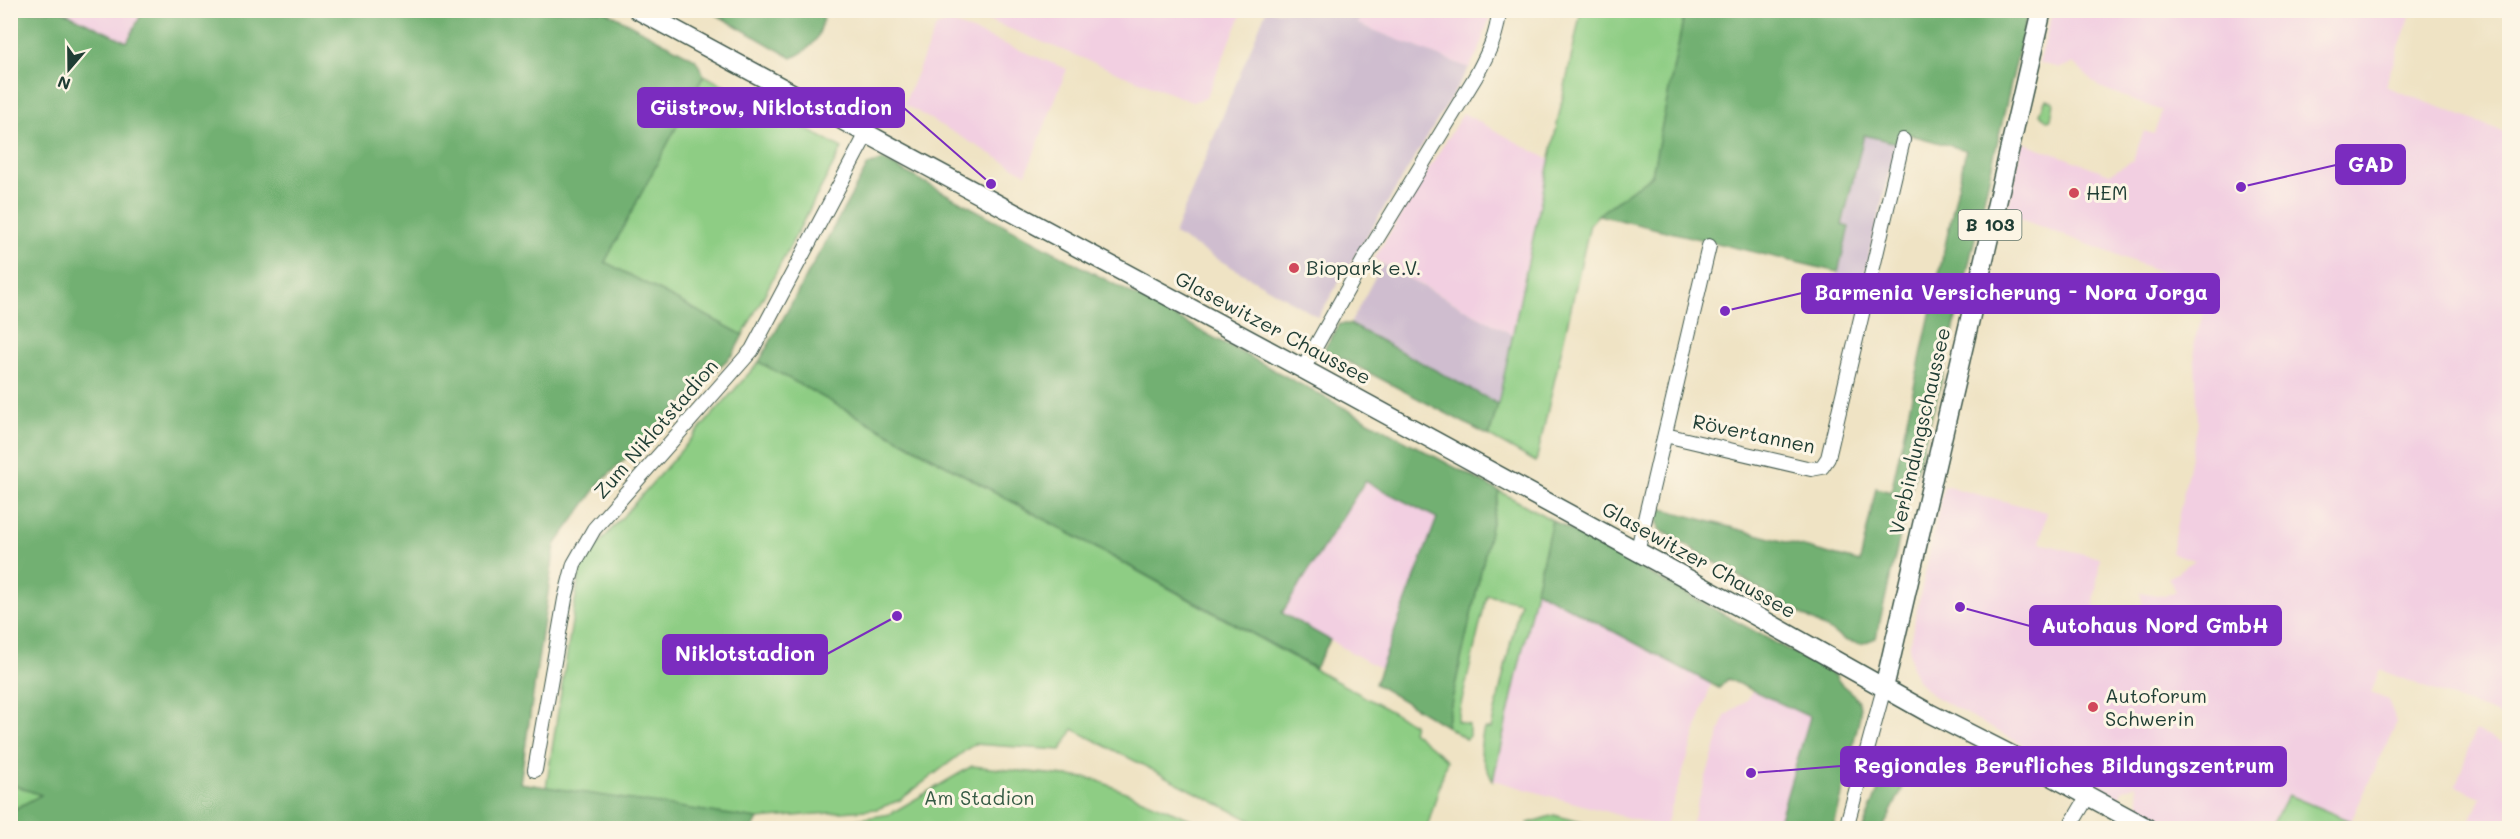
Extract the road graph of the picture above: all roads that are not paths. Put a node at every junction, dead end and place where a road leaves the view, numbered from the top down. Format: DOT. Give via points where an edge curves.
graph roads {
  1 [pos="638,10"];
  2 [pos="1499,10"];
  3 [pos="2042,10"];
  4 [pos="866,135"];
  5 [pos="1904,140"];
  6 [pos="1709,246"];
  7 [pos="1303,369"];
  8 [pos="1665,435"];
  9 [pos="1637,553"];
  10 [pos="1884,688"];
  11 [pos="535,770"];
  12 [pos="2088,796"];
  13 [pos="1846,828"];
  14 [pos="2069,828"];
  15 [pos="2147,828"];
  1 -- 4 [label="main road, Glasewitzer Chaussee"];
  2 -- 7 [label="street" via="1491,47 1476,76 1365,258"];
  3 -- 10 [label="main road, Verbindungschaussee / B 103"];
  4 -- 7 [label="main road, Glasewitzer Chaussee"];
  4 -- 11 [label="street, Zum Niklotstadion" via="752,350 594,529 574,564"];
  5 -- 8 [label="street, Rövertannen" via="1828,458 1822,467 1810,469"];
  6 -- 8 [label="street, Rövertannen"];
  7 -- 9 [label="main road, Glasewitzer Chaussee"];
  8 -- 9 [label="street, Rövertannen"];
  9 -- 10 [label="main road, Glasewitzer Chaussee"];
  10 -- 12 [label="main road, Glasewitzer Chaussee"];
  10 -- 13 [label="street"];
  12 -- 14 [label="street"];
  12 -- 15 [label="main road, Glasewitzer Chaussee"];
}
